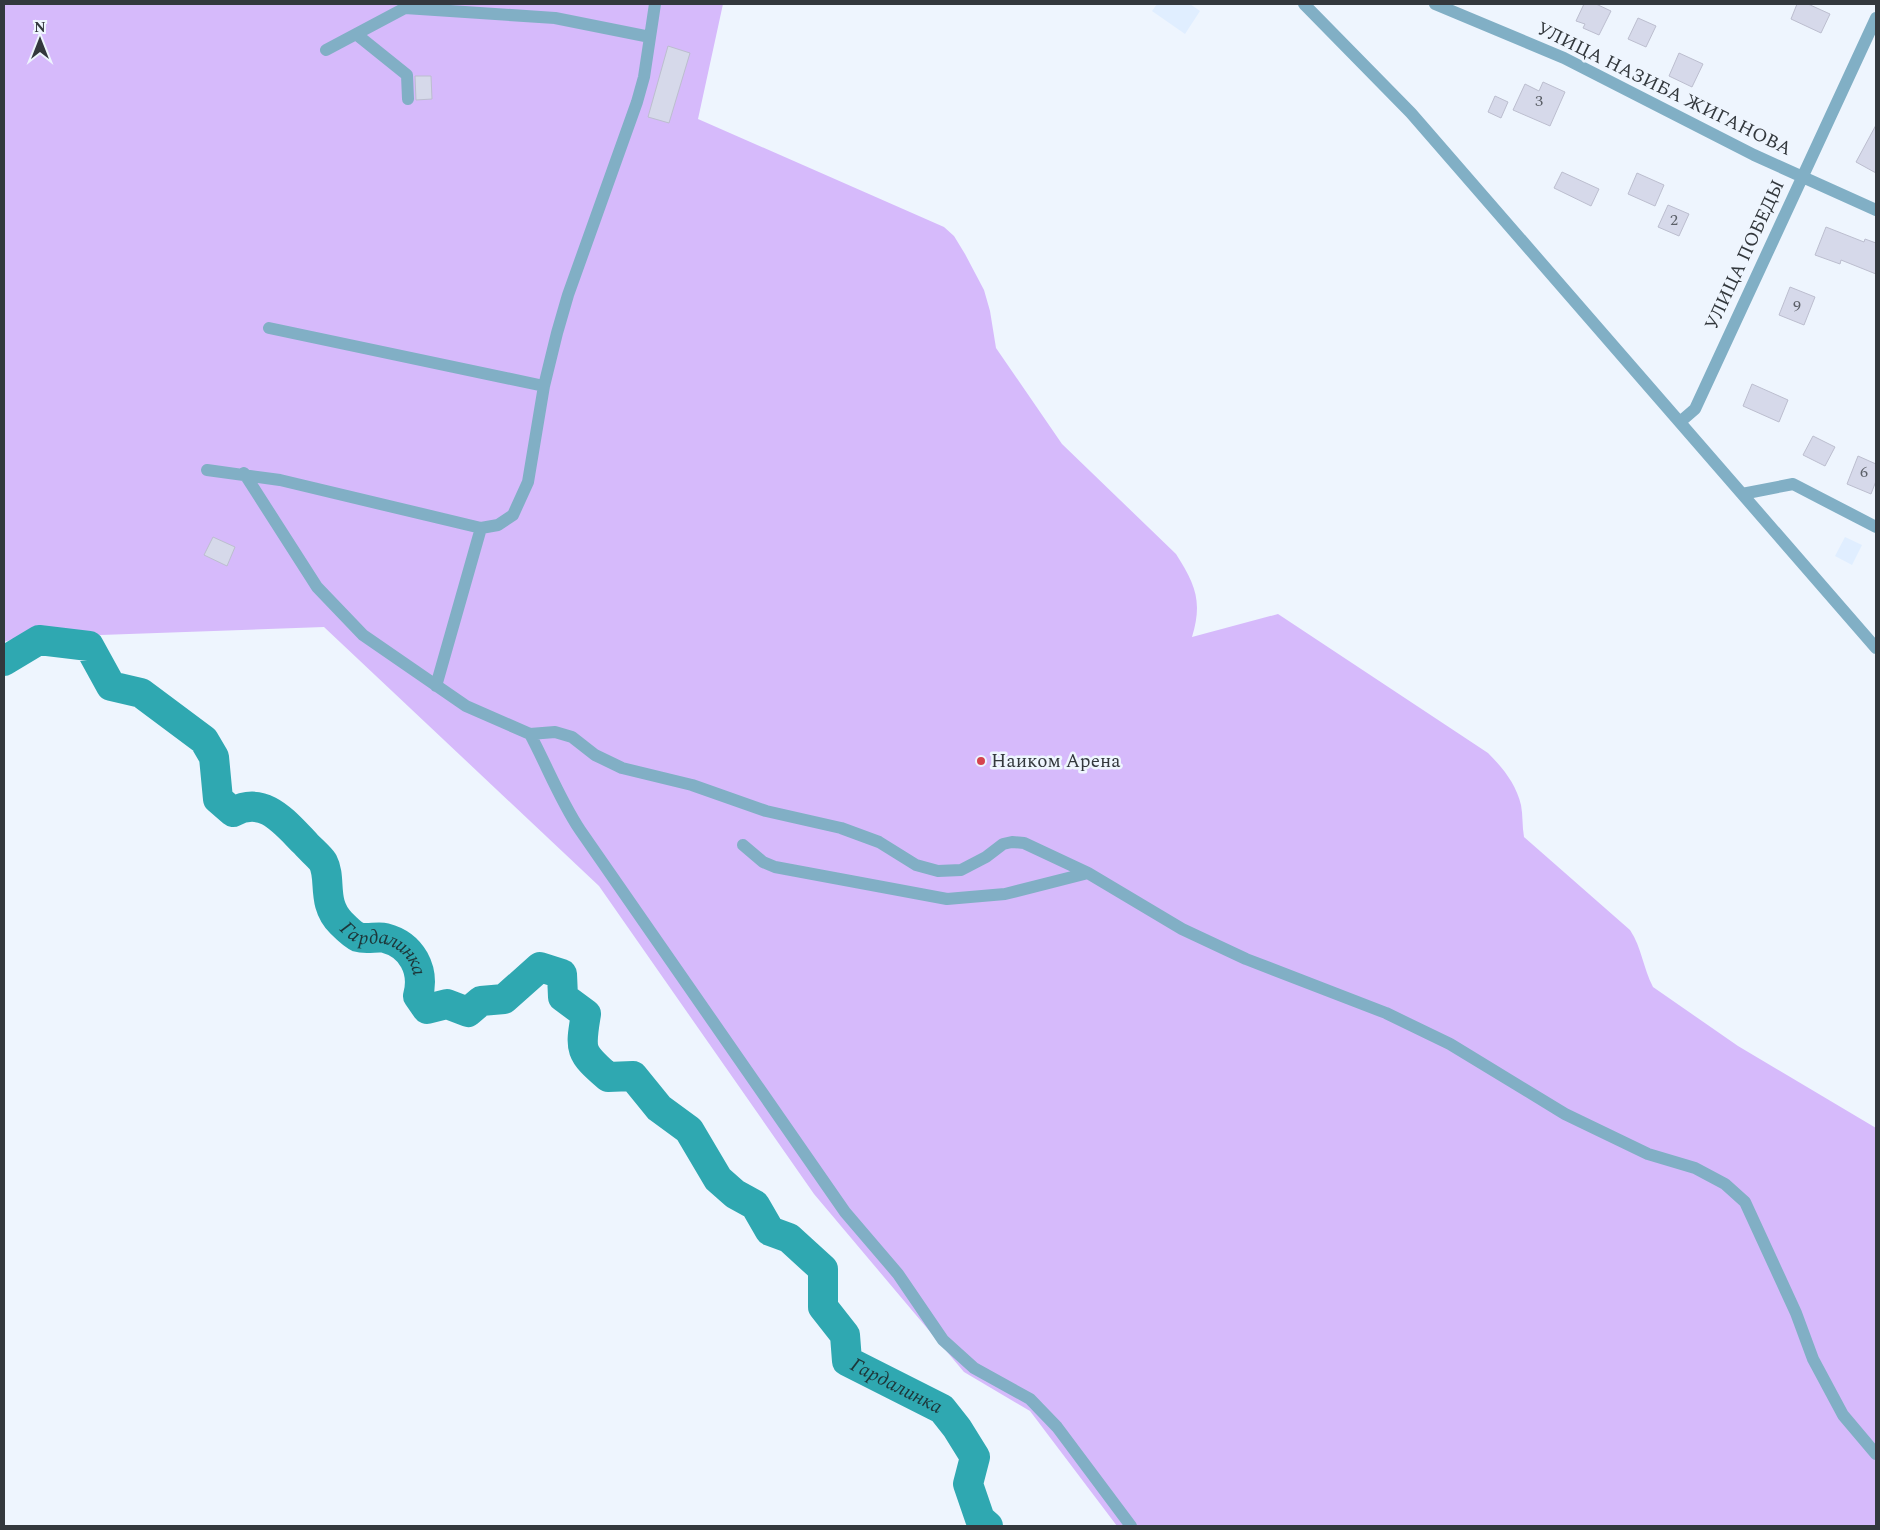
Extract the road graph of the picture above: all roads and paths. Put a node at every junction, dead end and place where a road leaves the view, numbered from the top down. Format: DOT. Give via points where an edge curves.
graph roads {
  1 [pos="655,4"];
  2 [pos="1304,4"];
  3 [pos="1435,4"];
  4 [pos="461,7"];
  5 [pos="1876,18"];
  6 [pos="356,34"];
  7 [pos="650,37"];
  8 [pos="326,50"];
  9 [pos="408,99"];
  10 [pos="1801,177"];
  11 [pos="1876,210"];
  12 [pos="269,328"];
  13 [pos="544,386"];
  14 [pos="1680,422"];
  15 [pos="207,470"];
  16 [pos="244,473"];
  17 [pos="1742,494"];
  18 [pos="1876,527"];
  19 [pos="481,528"];
  20 [pos="1876,648"];
  21 [pos="436,686"];
  22 [pos="530,734"];
  23 [pos="743,845"];
  24 [pos="1088,873"];
  25 [pos="1876,1454"];
  26 [pos="1131,1526"];
  1 -- 7 [label="street"];
  2 -- 14 [label="street" via="1411,113"];
  3 -- 10 [label="street, УЛИЦА НАЗИБА ЖИГАНОВА" via="1564,58"];
  4 -- 6 [label="street" via="405,8"];
  4 -- 7 [label="street" via="555,18"];
  5 -- 10 [label="street, УЛИЦА ПОБЕДЫ"];
  6 -- 8 [label="street"];
  6 -- 9 [label="street" via="407,75"];
  7 -- 13 [label="street" via="637,102 568,295"];
  10 -- 11 [label="street, УЛИЦА НАЗИБА ЖИГАНОВА"];
  10 -- 14 [label="street, УЛИЦА ПОБЕДЫ" via="1695,409"];
  12 -- 13 [label="street"];
  13 -- 19 [label="street" via="528,482 521,500 513,515 498,525"];
  14 -- 17 [label="street"];
  15 -- 16 [label="street"];
  16 -- 19 [label="street"];
  16 -- 21 [label="street" via="317,587 363,635"];
  17 -- 18 [label="street" via="1793,484"];
  17 -- 20 [label="street"];
  19 -- 21 [label="street"];
  21 -- 22 [label="street" via="466,706"];
  22 -- 24 [label="street" via="555,732 572,737 595,755 622,768 692,784 766,811 841,828 879,842 916,866 938,871 961,870 1003,844 1012,842 1024,843"];
  22 -- 26 [label="street" via="549,768 563,804 580,830 845,1212 898,1274 943,1340 974,1368 1030,1399 1057,1427"];
  23 -- 24 [label="street" via="763,862 775,867 947,898 1005,894"];
  24 -- 25 [label="street" via="1182,929 1246,958 1386,1012 1450,1044 1565,1114 1648,1154 1695,1168 1725,1184 1744,1202 1796,1313 1813,1359 1843,1415"];
}
